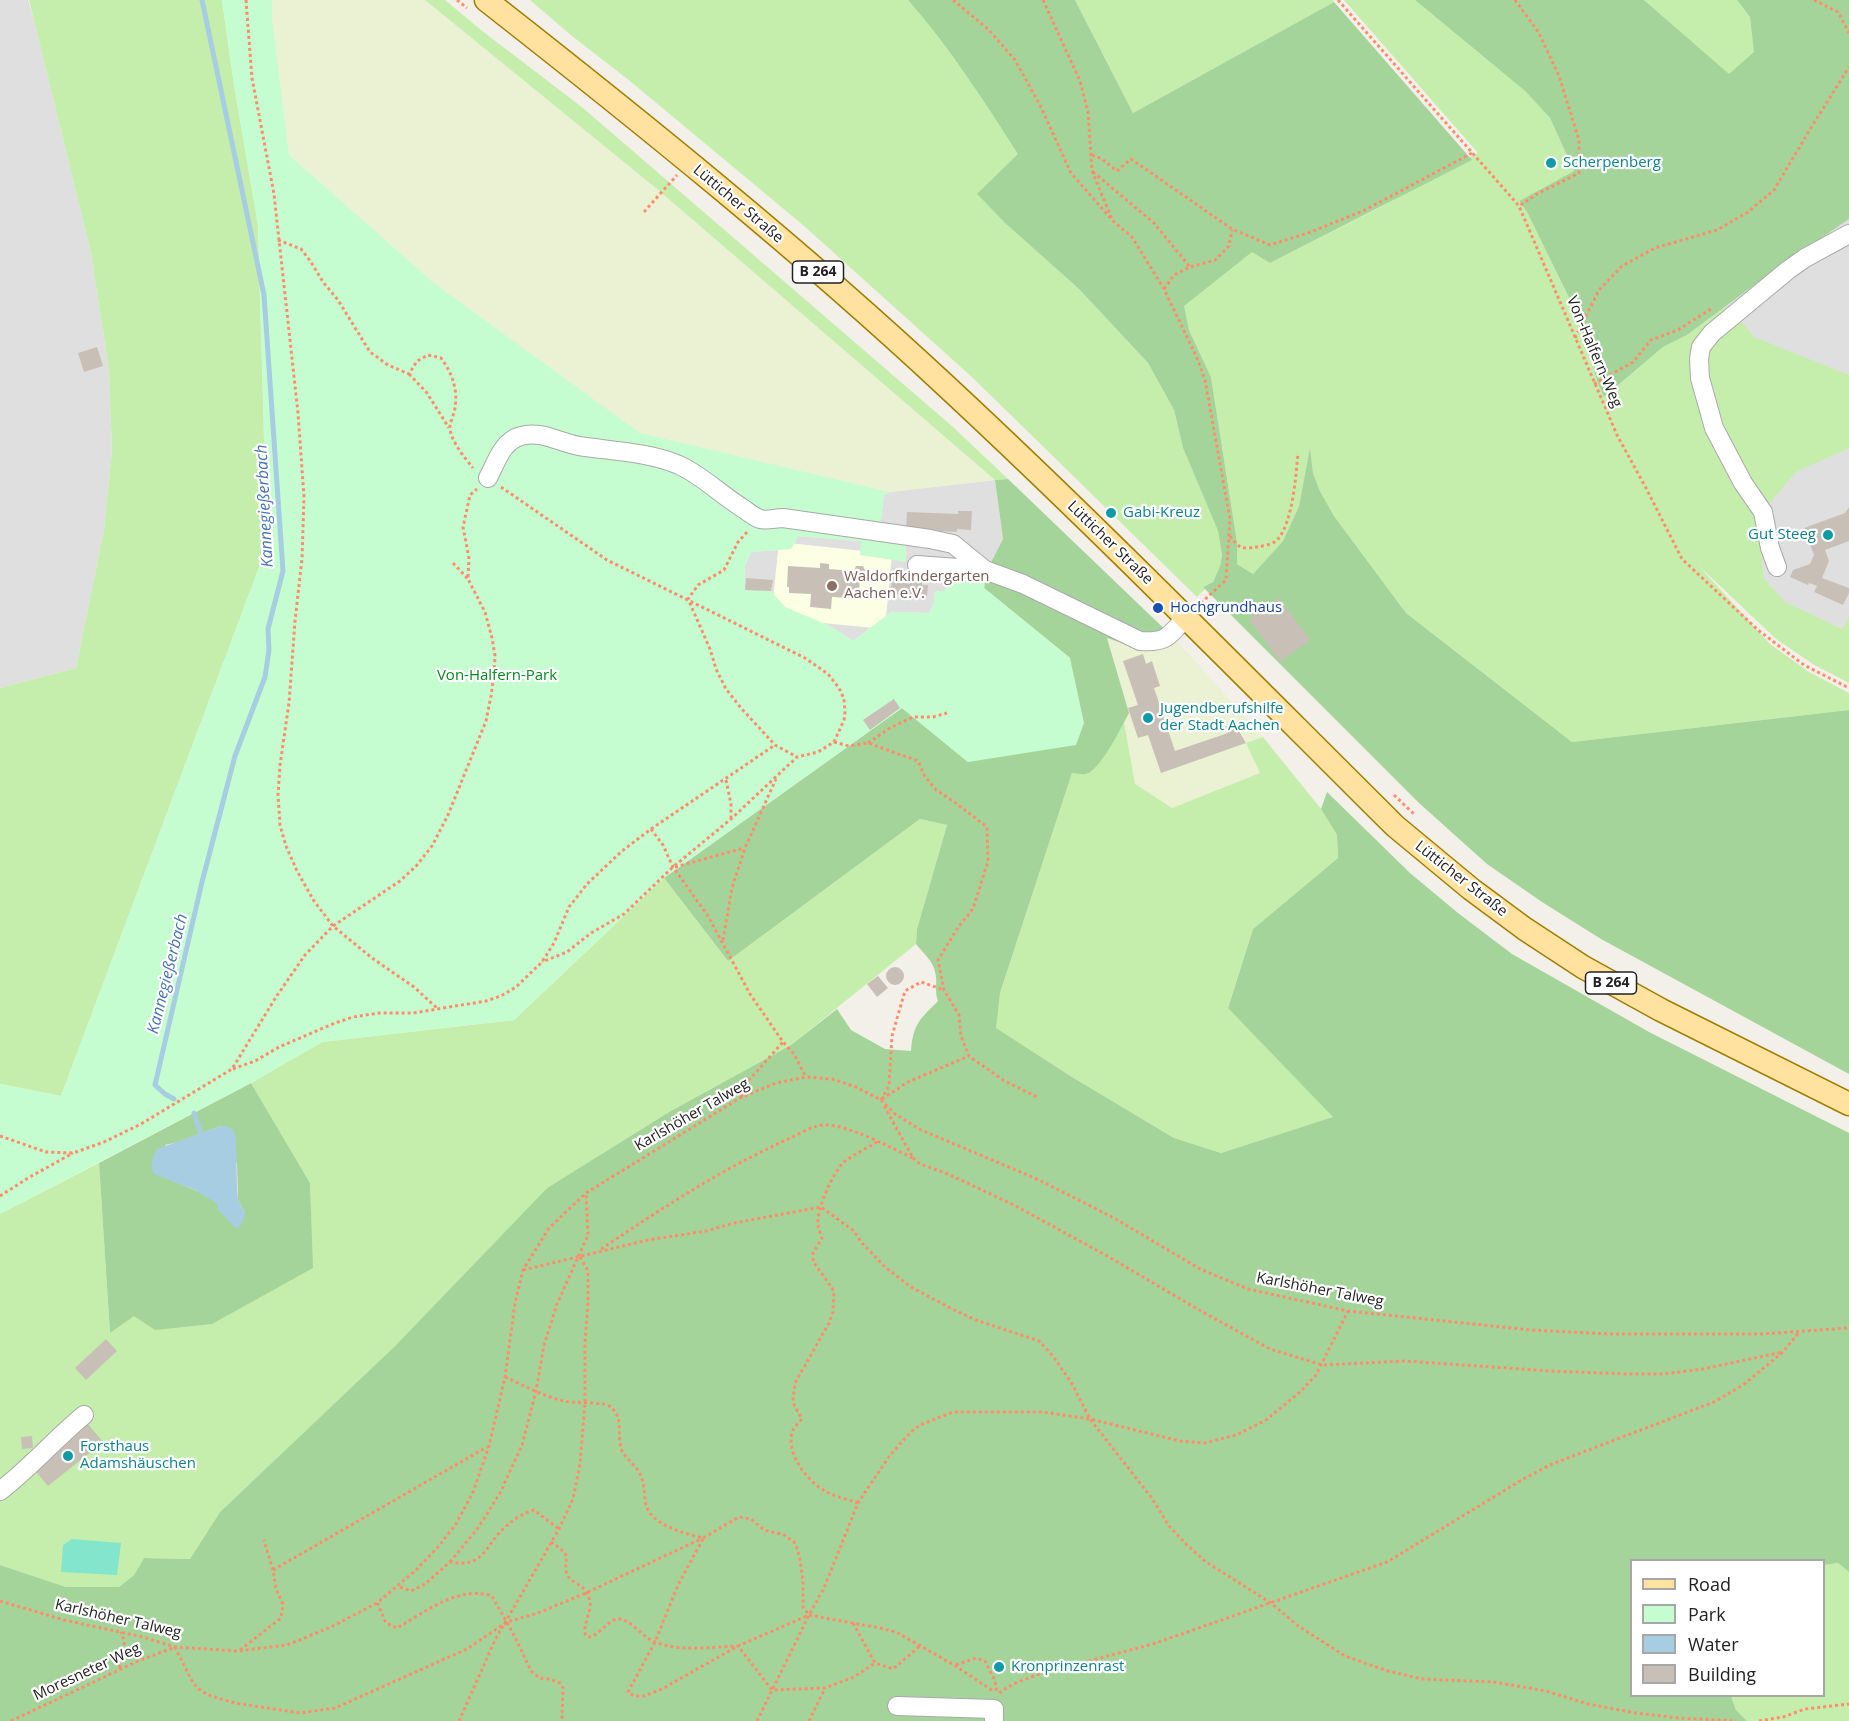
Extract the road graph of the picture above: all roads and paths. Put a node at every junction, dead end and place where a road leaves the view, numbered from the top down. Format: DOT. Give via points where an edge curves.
graph roads {
  1 [pos="246,0"];
  2 [pos="486,0"];
  3 [pos="953,0"];
  4 [pos="1043,0"];
  5 [pos="1338,0"];
  6 [pos="1515,0"];
  7 [pos="1814,0"];
  8 [pos="1849,33"];
  9 [pos="1849,67"];
  10 [pos="1472,153"];
  11 [pos="1092,155"];
  12 [pos="688,163"];
  13 [pos="1092,171"];
  14 [pos="1519,206"];
  15 [pos="644,212"];
  16 [pos="1113,221"];
  17 [pos="1232,229"];
  18 [pos="1849,234"];
  19 [pos="278,240"];
  20 [pos="1190,267"];
  21 [pos="1164,289"];
  22 [pos="1718,304"];
  23 [pos="1575,338"];
  24 [pos="409,374"];
  25 [pos="1594,384"];
  26 [pos="450,428"];
  27 [pos="1298,453"];
  28 [pos="488,478"];
  29 [pos="760,519"];
  30 [pos="1229,534"];
  31 [pos="453,563"];
  32 [pos="917,565"];
  33 [pos="1777,567"];
  34 [pos="986,570"];
  35 [pos="468,579"];
  36 [pos="688,600"];
  37 [pos="1186,617"];
  38 [pos="1849,688"];
  39 [pos="946,713"];
  40 [pos="834,742"];
  41 [pos="868,743"];
  42 [pos="775,746"];
  43 [pos="797,757"];
  44 [pos="777,776"];
  45 [pos="726,780"];
  46 [pos="1394,794"];
  47 [pos="731,819"];
  48 [pos="1419,819"];
  49 [pos="651,829"];
  50 [pos="745,848"];
  51 [pos="673,867"];
  52 [pos="333,926"];
  53 [pos="723,942"];
  54 [pos="542,962"];
  55 [pos="945,990"];
  56 [pos="438,1009"];
  57 [pos="783,1042"];
  58 [pos="969,1056"];
  59 [pos="232,1069"];
  60 [pos="806,1077"];
  61 [pos="1037,1097"];
  62 [pos="740,1098"];
  63 [pos="880,1100"];
  64 [pos="1849,1104"];
  65 [pos="0,1136"];
  66 [pos="877,1142"];
  67 [pos="73,1153"];
  68 [pos="913,1158"];
  69 [pos="586,1193"];
  70 [pos="0,1197"];
  71 [pos="821,1207"];
  72 [pos="599,1251"];
  73 [pos="580,1257"];
  74 [pos="523,1270"];
  75 [pos="1348,1311"];
  76 [pos="1849,1328"];
  77 [pos="1799,1332"];
  78 [pos="1783,1352"];
  79 [pos="1322,1365"];
  80 [pos="505,1377"];
  81 [pos="536,1391"];
  82 [pos="585,1402"];
  83 [pos="84,1415"];
  84 [pos="1090,1419"];
  85 [pos="489,1446"];
  86 [pos="0,1491"];
  87 [pos="858,1503"];
  88 [pos="559,1529"];
  89 [pos="704,1538"];
  90 [pos="264,1540"];
  91 [pos="551,1542"];
  92 [pos="450,1562"];
  93 [pos="273,1570"];
  94 [pos="399,1586"];
  95 [pos="586,1593"];
  96 [pos="0,1601"];
  97 [pos="377,1603"];
  98 [pos="1270,1603"];
  99 [pos="809,1615"];
  100 [pos="507,1622"];
  101 [pos="852,1623"];
  102 [pos="122,1632"];
  103 [pos="655,1642"];
  104 [pos="738,1646"];
  105 [pos="920,1646"];
  106 [pos="175,1647"];
  107 [pos="238,1651"];
  108 [pos="875,1663"];
  109 [pos="954,1665"];
  110 [pos="119,1670"];
  111 [pos="825,1688"];
  112 [pos="772,1690"];
  113 [pos="997,1694"];
  114 [pos="1849,1704"];
  115 [pos="897,1706"];
  116 [pos="1678,1719"];
  117 [pos="809,1720"];
  118 [pos="11,1721"];
  119 [pos="459,1721"];
  120 [pos="562,1721"];
  121 [pos="757,1721"];
  122 [pos="994,1721"];
  123 [pos="1736,1721"];
  124 [pos="1759,1721"];
  1 -- 19 [label="path" via="252,78 274,194"];
  2 -- 12 [label="main road, Lütticher Straße / B 264"];
  3 -- 16 [label="path" via="989,30 1015,60 1071,172"];
  4 -- 11 [label="path" via="1080,81"];
  5 -- 10 [label="path, Von-Halfern-Weg"];
  6 -- 14 [label="path" via="1539,33 1559,76 1579,140 1579,173"];
  7 -- 8 [label="path" via="1838,12"];
  9 -- 23 [label="path" via="1774,190 1748,212 1717,230 1655,248 1622,266 1599,290"];
  10 -- 14 [label="path, Von-Halfern-Weg"];
  10 -- 17 [label="path" via="1363,211 1308,233 1270,245"];
  11 -- 13 [label="path"];
  11 -- 17 [label="path" via="1117,171 1131,159"];
  12 -- 15 [label="path"];
  12 -- 37 [label="main road, Lütticher Straße / B 264" via="945,384"];
  13 -- 16 [label="path"];
  13 -- 20 [label="path" via="1154,223"];
  14 -- 23 [label="path, Von-Halfern-Weg"];
  16 -- 21 [label="path" via="1132,237"];
  17 -- 20 [label="path" via="1229,246 1215,260"];
  18 -- 33 [label="street" via="1797,264 1735,313 1701,347 1700,378 1718,436 1763,512"];
  19 -- 24 [label="path" via="301,249 370,352"];
  19 -- 52 [label="path" via="304,497 302,559 280,765 280,825 297,871"];
  20 -- 21 [label="path" via="1174,275"];
  21 -- 30 [label="path" via="1205,380 1230,519"];
  22 -- 25 [label="path" via="1678,330 1651,340 1633,362"];
  23 -- 25 [label="path, Von-Halfern-Weg"];
  24 -- 26 [label="path"];
  24 -- 26 [label="path" via="428,355 441,358 456,391"];
  25 -- 38 [label="path, Von-Halfern-Weg" via="1682,560 1758,630 1804,665"];
  26 -- 28 [label="path" via="459,452"];
  27 -- 30 [label="path" via="1287,524 1277,540 1243,548"];
  28 -- 29 [label="street" via="508,444 521,436 546,436 678,465"];
  28 -- 35 [label="path" via="470,495 464,528"];
  28 -- 36 [label="path" via="607,560"];
  29 -- 34 [label="street" via="783,518 953,544"];
  29 -- 36 [label="path" via="738,542 724,570 698,585"];
  30 -- 37 [label="path" via="1226,580"];
  31 -- 35 [label="path"];
  32 -- 34 [label="street"];
  34 -- 37 [label="street" via="1140,641 1166,638"];
  35 -- 52 [label="path" via="489,624 495,656 487,713 474,752 432,846 400,881"];
  36 -- 40 [label="path" via="806,658 828,674 844,699 845,712"];
  36 -- 42 [label="path" via="726,689"];
  37 -- 64 [label="main road, Lütticher Straße / B 264" via="1395,826 1516,923 1651,1005"];
  39 -- 41 [label="path" via="913,717"];
  40 -- 41 [label="path" via="849,746"];
  40 -- 43 [label="path" via="818,752"];
  41 -- 55 [label="path" via="918,761 936,790 987,827 988,861 973,909 938,960"];
  42 -- 43 [label="path"];
  42 -- 45 [label="path"];
  43 -- 44 [label="path"];
  44 -- 47 [label="path"];
  44 -- 50 [label="path"];
  45 -- 47 [label="path"];
  45 -- 49 [label="path"];
  46 -- 48 [label="path"];
  47 -- 51 [label="path"];
  49 -- 51 [label="path"];
  49 -- 54 [label="path" via="587,885 569,907"];
  50 -- 51 [label="path"];
  50 -- 53 [label="path" via="732,888"];
  51 -- 53 [label="path"];
  51 -- 54 [label="path" via="624,914 567,952"];
  52 -- 56 [label="path"];
  52 -- 59 [label="path" via="305,955"];
  53 -- 57 [label="path" via="750,994"];
  54 -- 56 [label="path" via="501,996"];
  55 -- 58 [label="path" via="959,1015 961,1036"];
  55 -- 63 [label="path" via="921,982 906,991 892,1036 889,1086"];
  56 -- 59 [label="path" via="353,1017"];
  57 -- 60 [label="path"];
  57 -- 62 [label="path" via="749,1080"];
  58 -- 61 [label="path"];
  58 -- 63 [label="path" via="908,1082"];
  59 -- 67 [label="path" via="141,1124"];
  60 -- 62 [label="path, Karlshöher Talweg" via="776,1083"];
  60 -- 63 [label="path, Karlshöher Talweg" via="832,1079"];
  62 -- 69 [label="path, Karlshöher Talweg"];
  63 -- 68 [label="path"];
  63 -- 75 [label="path, Karlshöher Talweg" via="921,1130 1037,1179 1114,1218 1200,1269 1248,1289"];
  65 -- 67 [label="path" via="46,1152"];
  66 -- 68 [label="path"];
  66 -- 71 [label="path" via="837,1168"];
  66 -- 72 [label="path" via="839,1127 823,1125 808,1130 758,1152 671,1202"];
  67 -- 70 [label="path"];
  68 -- 79 [label="path" via="1014,1205 1270,1348"];
  69 -- 73 [label="path" via="588,1235"];
  69 -- 74 [label="path, Karlshöher Talweg" via="549,1228"];
  71 -- 72 [label="path"];
  71 -- 84 [label="path" via="854,1230 885,1267 911,1287 976,1320 1039,1341 1071,1382"];
  71 -- 87 [label="path" via="818,1224 822,1238 813,1261 834,1291 833,1312 795,1383 794,1406 802,1419 793,1430 792,1440 795,1459 809,1478 827,1492"];
  72 -- 73 [label="path"];
  73 -- 74 [label="path"];
  73 -- 81 [label="path" via="557,1304 544,1345"];
  73 -- 82 [label="path" via="588,1271"];
  74 -- 80 [label="path, Karlshöher Talweg"];
  75 -- 77 [label="path, Karlshöher Talweg" via="1531,1330 1632,1334"];
  75 -- 79 [label="path"];
  76 -- 77 [label="path, Karlshöher Talweg"];
  77 -- 78 [label="path"];
  78 -- 79 [label="path" via="1663,1374 1405,1361"];
  78 -- 98 [label="path" via="1743,1385 1714,1402 1552,1464 1387,1562"];
  79 -- 84 [label="path" via="1300,1392 1266,1420 1236,1435 1205,1443 1180,1441"];
  80 -- 81 [label="path"];
  80 -- 85 [label="path, Karlshöher Talweg"];
  81 -- 82 [label="path" via="562,1401"];
  81 -- 92 [label="path" via="522,1445 500,1493"];
  82 -- 88 [label="path" via="573,1499"];
  82 -- 89 [label="path" via="608,1405 620,1419 622,1450 639,1472 652,1515 663,1524"];
  83 -- 86 [label="street"];
  84 -- 87 [label="path" via="1018,1411 953,1412 929,1420 911,1431 890,1455"];
  84 -- 98 [label="path" via="1187,1545 1206,1562"];
  85 -- 93 [label="path"];
  85 -- 94 [label="path, Karlshöher Talweg" via="473,1492 456,1524"];
  87 -- 99 [label="path"];
  88 -- 91 [label="path"];
  88 -- 92 [label="path" via="534,1510 502,1530 477,1559 460,1564"];
  89 -- 95 [label="path"];
  89 -- 99 [label="path" via="739,1517 751,1519 764,1530 794,1542 803,1607"];
  89 -- 103 [label="path" via="678,1585"];
  90 -- 93 [label="path"];
  91 -- 95 [label="path" via="567,1556 567,1576"];
  91 -- 100 [label="path"];
  92 -- 94 [label="path" via="411,1591"];
  93 -- 107 [label="path" via="283,1604 281,1618"];
  94 -- 97 [label="path, Karlshöher Talweg"];
  95 -- 100 [label="path"];
  95 -- 103 [label="path" via="590,1604 586,1636 593,1637 621,1619"];
  96 -- 102 [label="path, Karlshöher Talweg"];
  97 -- 100 [label="path" via="386,1623 397,1628 456,1596 482,1592 492,1596"];
  97 -- 107 [label="path, Karlshöher Talweg" via="332,1628 287,1645"];
  98 -- 113 [label="path" via="1153,1644 1036,1676"];
  98 -- 116 [label="path" via="1345,1656 1388,1671 1422,1679 1492,1682"];
  99 -- 101 [label="path"];
  99 -- 104 [label="path"];
  99 -- 112 [label="path"];
  100 -- 106 [label="path" via="467,1649 418,1672 335,1708 300,1713 235,1703 201,1691"];
  100 -- 119 [label="path"];
  100 -- 120 [label="path" via="531,1671 540,1678 560,1683 563,1688"];
  101 -- 105 [label="path" via="896,1632"];
  101 -- 108 [label="path"];
  102 -- 106 [label="path, Karlshöher Talweg"];
  102 -- 110 [label="path" via="126,1644"];
  103 -- 104 [label="path" via="680,1648"];
  103 -- 104 [label="path" via="628,1692 633,1696 662,1689"];
  104 -- 112 [label="path"];
  105 -- 108 [label="path" via="893,1669"];
  105 -- 109 [label="path"];
  106 -- 107 [label="path, Karlshöher Talweg"];
  106 -- 110 [label="path, Moresneter Weg"];
  108 -- 111 [label="path" via="854,1677"];
  109 -- 113 [label="path"];
  109 -- 113 [label="path" via="976,1658 985,1661"];
  110 -- 118 [label="path, Moresneter Weg"];
  111 -- 112 [label="path"];
  111 -- 117 [label="path"];
  112 -- 121 [label="path"];
  114 -- 124 [label="path" via="1805,1709"];
  115 -- 122 [label="street" via="994,1709"];
  116 -- 123 [label="path"];
}
